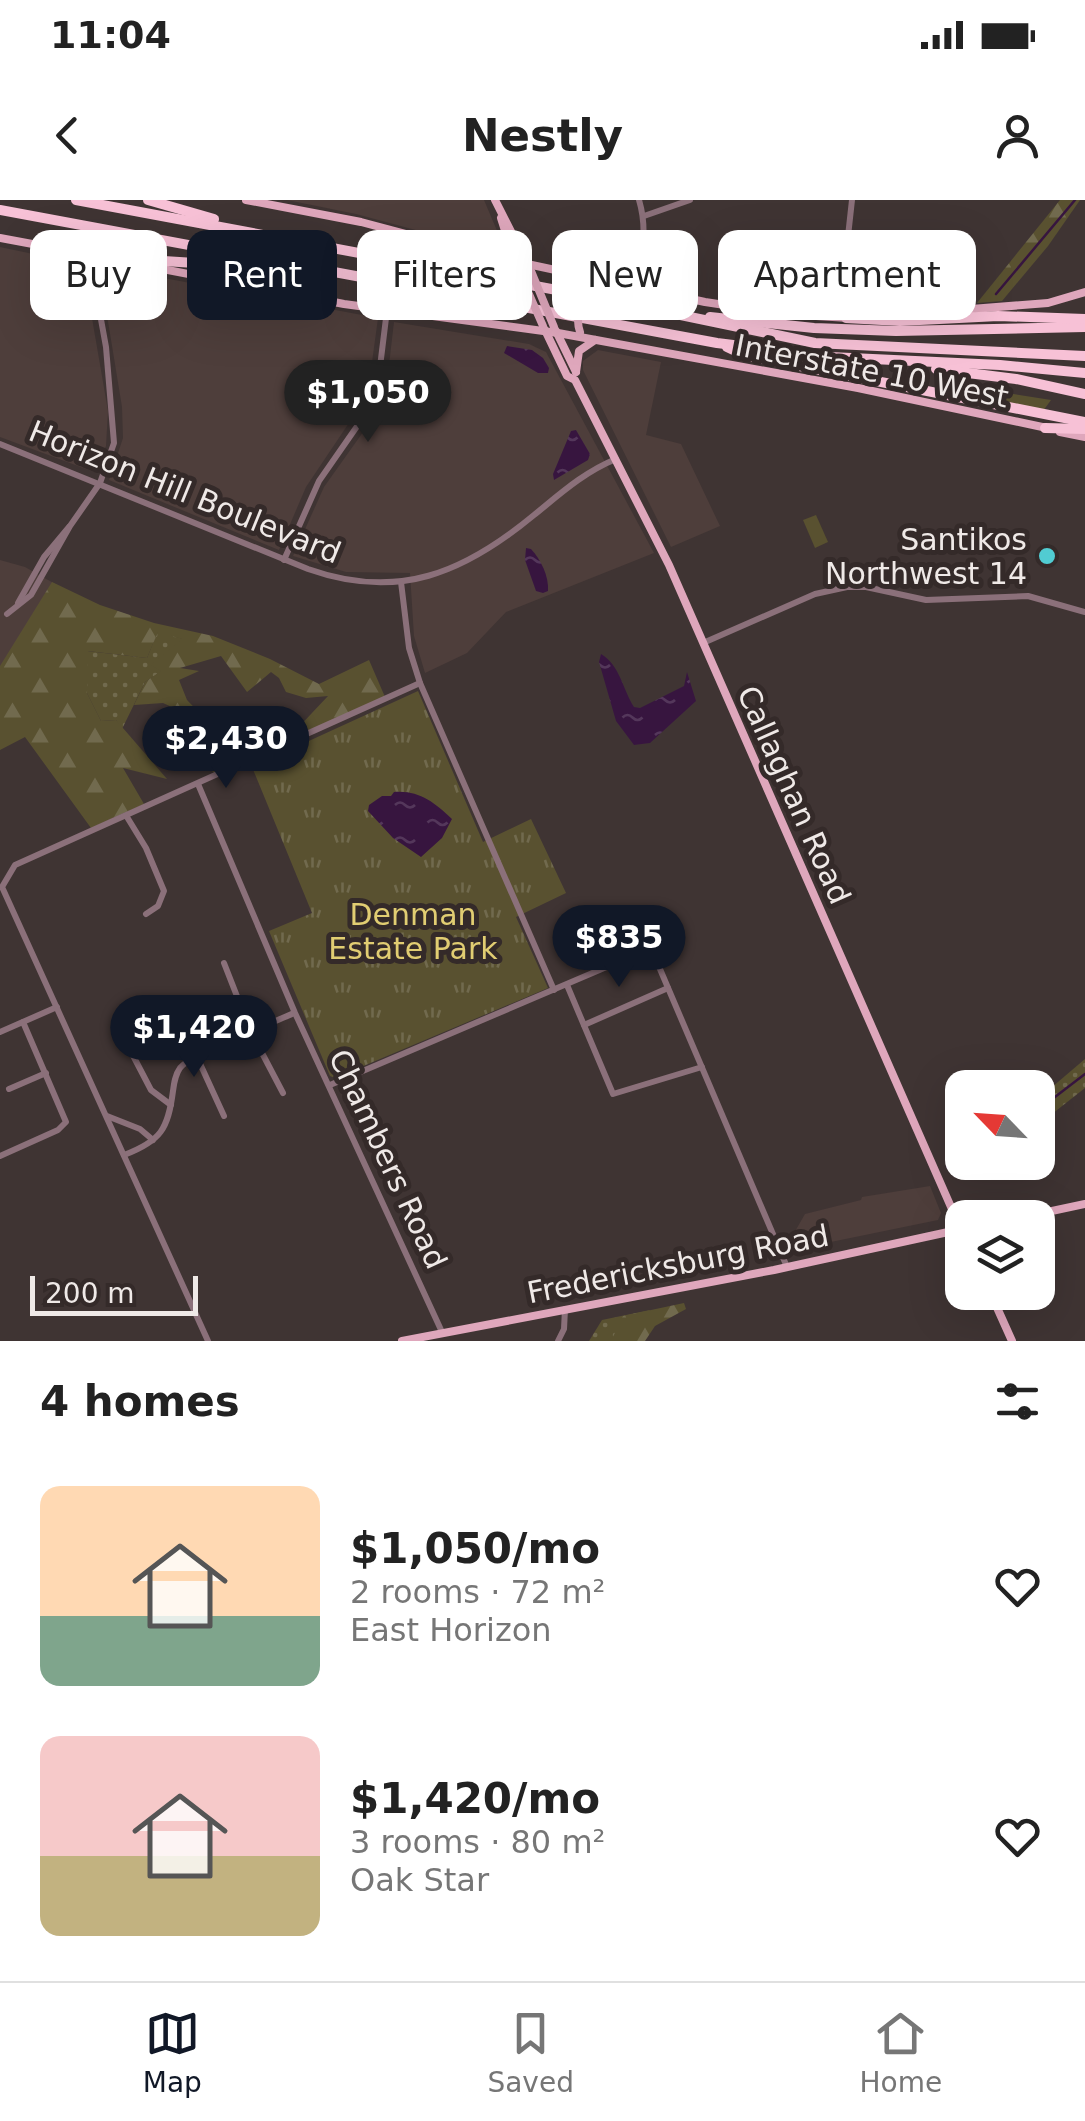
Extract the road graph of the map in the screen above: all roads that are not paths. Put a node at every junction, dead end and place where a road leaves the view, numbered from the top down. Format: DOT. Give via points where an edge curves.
graph roads {
  1 [pos="76,200"];
  2 [pos="148,200"];
  3 [pos="246,200"];
  4 [pos="639,200"];
  5 [pos="690,200"];
  6 [pos="852,200"];
  7 [pos="497,204"];
  8 [pos="0,210"];
  9 [pos="644,216"];
  10 [pos="239,230"];
  11 [pos="254,230"];
  12 [pos="389,230"];
  13 [pos="504,230"];
  14 [pos="510,230"];
  15 [pos="644,230"];
  16 [pos="850,230"];
  17 [pos="0,238"];
  18 [pos="30,244"];
  19 [pos="187,244"];
  20 [pos="337,248"];
  21 [pos="167,269"];
  22 [pos="337,272"];
  23 [pos="532,274"];
  24 [pos="552,289"];
  25 [pos="1085,292"];
  26 [pos="532,295"];
  27 [pos="357,304"];
  28 [pos="976,308"];
  29 [pos="698,316"];
  30 [pos="698,317"];
  31 [pos="976,317"];
  32 [pos="100,320"];
  33 [pos="386,320"];
  34 [pos="473,320"];
  35 [pos="578,320"];
  36 [pos="881,320"];
  37 [pos="920,320"];
  38 [pos="1085,323"];
  39 [pos="550,329"];
  40 [pos="587,337"];
  41 [pos="717,343"];
  42 [pos="1085,352"];
  43 [pos="900,362"];
  44 [pos="1085,373"];
  45 [pos="575,376"];
  46 [pos="1085,394"];
  47 [pos="1085,426"];
  48 [pos="1045,428"];
  49 [pos="1085,437"];
  50 [pos="0,444"];
  51 [pos="616,459"];
  52 [pos="100,483"];
  53 [pos="284,560"];
  54 [pos="401,582"];
  55 [pos="1085,612"];
  56 [pos="7,614"];
  57 [pos="703,643"];
  58 [pos="420,683"];
  59 [pos="198,784"];
  60 [pos="127,816"];
  61 [pos="146,914"];
  62 [pos="224,964"];
  63 [pos="567,985"];
  64 [pos="668,988"];
  65 [pos="554,990"];
  66 [pos="58,1007"];
  67 [pos="295,1013"];
  68 [pos="23,1022"];
  69 [pos="584,1025"];
  70 [pos="0,1032"];
  71 [pos="252,1032"];
  72 [pos="127,1044"];
  73 [pos="197,1057"];
  74 [pos="702,1067"];
  75 [pos="46,1073"];
  76 [pos="330,1085"];
  77 [pos="9,1089"];
  78 [pos="283,1094"];
  79 [pos="171,1105"];
  80 [pos="105,1116"];
  81 [pos="224,1116"];
  82 [pos="154,1140"];
  83 [pos="124,1154"];
  84 [pos="0,1156"];
  85 [pos="949,1200"];
  86 [pos="1085,1204"];
  87 [pos="1055,1210"];
  88 [pos="945,1234"];
  89 [pos="786,1267"];
  90 [pos="564,1309"];
  91 [pos="998,1310"];
  92 [pos="442,1332"];
  93 [pos="208,1341"];
  94 [pos="402,1341"];
  95 [pos="558,1341"];
  96 [pos="1012,1341"];
  1 -- 10 [label="highway"];
  2 -- 11 [label="highway"];
  3 -- 12 [label="main road, Interstate 10 West"];
  4 -- 9 [label="street"];
  5 -- 9 [label="street"];
  6 -- 16 [label="street"];
  7 -- 13 [label="main road, Callaghan Road"];
  7 -- 14 [label="main road, Callaghan Road"];
  8 -- 19 [label="highway"];
  9 -- 15 [label="street"];
  17 -- 18 [label="main road, Interstate 10 West"];
  20 -- 24 [label="highway"];
  21 -- 27 [label="main road, Interstate 10 West"];
  22 -- 41 [label="highway"];
  23 -- 39 [label="main road, Callaghan Road, bridge"];
  25 -- 28 [label="main road, Interstate 10 West" via="1048,303"];
  26 -- 39 [label="main road, Callaghan Road, bridge"];
  29 -- 38 [label="highway" via="830,329 1042,330"];
  30 -- 42 [label="highway" via="814,342"];
  31 -- 38 [label="highway"];
  32 -- 52 [label="street" via="115,434"];
  33 -- 53 [label="street" via="367,412 319,480"];
  34 -- 39 [label="main road, Interstate 10 West"];
  35 -- 40 [label="main road, bridge"];
  36 -- 37 [label="highway"];
  39 -- 40 [label="main road, Interstate 10 West"];
  39 -- 45 [label="main road, Callaghan Road" via="568,376"];
  40 -- 45 [label="main road"];
  40 -- 48 [label="main road, Interstate 10 West"];
  41 -- 43 [label="highway"];
  41 -- 47 [label="highway" via="744,355"];
  43 -- 44 [label="highway"];
  43 -- 46 [label="highway"];
  45 -- 51 [label="main road, Callaghan Road"];
  47 -- 48 [label="highway"];
  48 -- 49 [label="main road, Interstate 10 West"];
  50 -- 52 [label="street, Horizon Hill Boulevard"];
  51 -- 54 [label="street, Horizon Hill Boulevard" via="576,480 477,558"];
  51 -- 57 [label="main road, Callaghan Road"];
  52 -- 53 [label="street, Horizon Hill Boulevard"];
  52 -- 56 [label="street"];
  53 -- 54 [label="street, Horizon Hill Boulevard" via="336,578"];
  54 -- 58 [label="street"];
  55 -- 57 [label="street" via="1028,596 926,600 847,587 815,594"];
  57 -- 85 [label="main road, Callaghan Road"];
  58 -- 59 [label="street"];
  58 -- 65 [label="street"];
  59 -- 60 [label="street"];
  59 -- 67 [label="street, Chambers Road"];
  60 -- 61 [label="street" via="164,891"];
  60 -- 66 [label="street" via="15,865 7,875 2,889"];
  62 -- 71 [label="street"];
  63 -- 64 [label="street" via="648,953"];
  63 -- 65 [label="street"];
  63 -- 69 [label="street"];
  64 -- 69 [label="street"];
  64 -- 74 [label="street"];
  65 -- 76 [label="street"];
  66 -- 68 [label="street"];
  66 -- 80 [label="street"];
  67 -- 71 [label="street"];
  67 -- 76 [label="street, Chambers Road"];
  68 -- 70 [label="street"];
  68 -- 75 [label="street"];
  69 -- 74 [label="street" via="613,1094"];
  71 -- 73 [label="street"];
  71 -- 78 [label="street"];
  72 -- 79 [label="street" via="151,1090"];
  73 -- 79 [label="street" via="178,1071"];
  73 -- 81 [label="street"];
  74 -- 89 [label="street"];
  75 -- 77 [label="street"];
  75 -- 84 [label="street" via="66,1125"];
  76 -- 92 [label="street, Chambers Road"];
  79 -- 82 [label="street"];
  80 -- 82 [label="street"];
  80 -- 83 [label="street"];
  82 -- 83 [label="street"];
  83 -- 93 [label="street"];
  86 -- 87 [label="main road"];
  88 -- 89 [label="main road, Fredericksburg Road"];
  89 -- 90 [label="main road, Fredericksburg Road"];
  90 -- 92 [label="main road, Fredericksburg Road"];
  90 -- 95 [label="street"];
  91 -- 96 [label="main road"];
  92 -- 94 [label="main road, Fredericksburg Road"];
}
